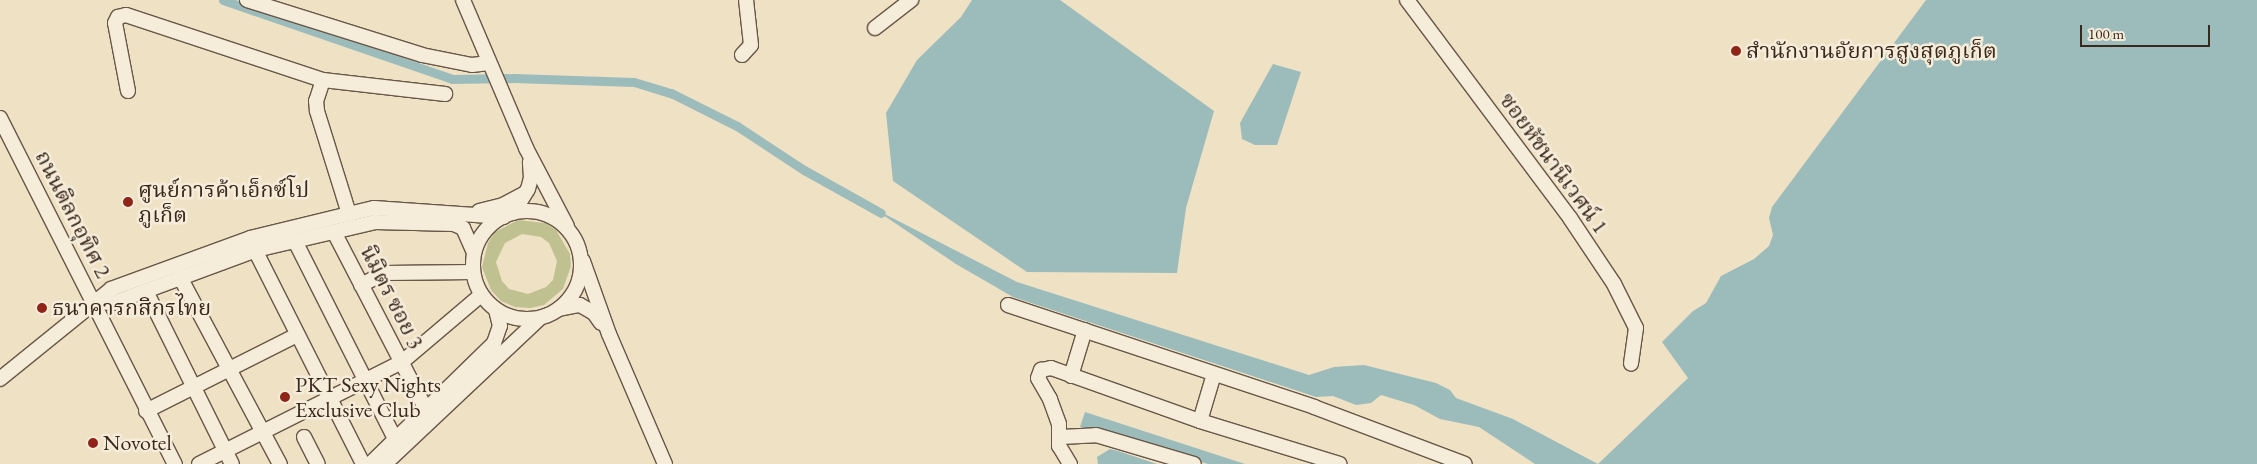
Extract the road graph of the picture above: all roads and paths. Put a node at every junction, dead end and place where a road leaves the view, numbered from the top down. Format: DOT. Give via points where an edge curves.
graph roads {
  1 [pos="247,0"];
  2 [pos="463,0"];
  3 [pos="746,0"];
  4 [pos="907,1"];
  5 [pos="1416,3"];
  6 [pos="875,28"];
  7 [pos="742,55"];
  8 [pos="490,65"];
  9 [pos="322,80"];
  10 [pos="128,91"];
  11 [pos="445,94"];
  12 [pos="0,118"];
  13 [pos="526,148"];
  14 [pos="527,192"];
  15 [pos="349,214"];
  16 [pos="466,214"];
  17 [pos="508,215"];
  18 [pos="334,232"];
  19 [pos="572,236"];
  20 [pos="295,241"];
  21 [pos="253,244"];
  22 [pos="579,251"];
  23 [pos="474,253"];
  24 [pos="473,272"];
  25 [pos="180,277"];
  26 [pos="361,285"];
  27 [pos="146,291"];
  28 [pos="481,295"];
  29 [pos="93,302"];
  30 [pos="1008,305"];
  31 [pos="496,310"];
  32 [pos="558,310"];
  33 [pos="542,317"];
  34 [pos="1085,330"];
  35 [pos="609,334"];
  36 [pos="297,335"];
  37 [pos="402,362"];
  38 [pos="1631,364"];
  39 [pos="230,368"];
  40 [pos="1214,374"];
  41 [pos="1071,376"];
  42 [pos="0,379"];
  43 [pos="364,379"];
  44 [pos="193,388"];
  45 [pos="330,397"];
  46 [pos="146,411"];
  47 [pos="429,414"];
  48 [pos="1200,421"];
  49 [pos="262,430"];
  50 [pos="304,437"];
  51 [pos="1060,438"];
  52 [pos="395,440"];
  53 [pos="225,450"];
  54 [pos="387,463"];
  55 [pos="175,464"];
  56 [pos="199,464"];
  57 [pos="232,464"];
  58 [pos="280,464"];
  59 [pos="318,464"];
  60 [pos="363,464"];
  61 [pos="370,464"];
  62 [pos="665,464"];
  63 [pos="1070,464"];
  64 [pos="1194,464"];
  65 [pos="1340,464"];
  66 [pos="1466,464"];
  1 -- 8 [label="street" via="422,55 472,65"];
  2 -- 8 [label="street"];
  3 -- 7 [label="street" via="751,44"];
  4 -- 6 [label="street"];
  5 -- 38 [label="street, ซอยหัชนานิเวศน์ 1" via="1614,284 1636,328"];
  8 -- 13 [label="street"];
  9 -- 10 [label="street" via="126,15 118,17 115,23"];
  9 -- 11 [label="street"];
  9 -- 15 [label="street" via="317,111"];
  12 -- 29 [label="street, ถนนติลกอุทิศ 2"];
  13 -- 14 [label="street" via="532,178"];
  13 -- 19 [label="street"];
  14 -- 16 [label="street" via="503,205"];
  14 -- 17 [label="street"];
  15 -- 16 [label="street" via="374,208"];
  15 -- 21 [label="street"];
  16 -- 17 [label="street"];
  17 -- 19 [label="street" via="543,214 562,224"];
  17 -- 23 [label="street" via="481,237"];
  18 -- 20 [label="street"];
  18 -- 23 [label="street" via="375,222 454,224 464,228"];
  18 -- 26 [label="street, นิมิตร ซอย 3"];
  19 -- 22 [label="street"];
  20 -- 21 [label="street"];
  20 -- 43 [label="street"];
  21 -- 25 [label="street"];
  21 -- 29 [label="street" via="111,289"];
  21 -- 36 [label="street"];
  22 -- 32 [label="street" via="578,282 571,297"];
  22 -- 35 [label="street"];
  23 -- 24 [label="street"];
  24 -- 26 [label="street" via="385,273"];
  24 -- 28 [label="street"];
  25 -- 27 [label="street"];
  25 -- 39 [label="street"];
  26 -- 37 [label="street, นิมิตร ซอย 3"];
  27 -- 29 [label="street" via="113,303"];
  27 -- 44 [label="street"];
  28 -- 31 [label="street"];
  28 -- 37 [label="street"];
  29 -- 42 [label="street"];
  29 -- 46 [label="street, ถนนติลกอุทิศ 2"];
  30 -- 34 [label="street"];
  31 -- 33 [label="street" via="524,320"];
  31 -- 47 [label="street" via="500,326 494,343"];
  32 -- 33 [label="street"];
  32 -- 35 [label="street" via="575,305 587,308"];
  33 -- 47 [label="street"];
  34 -- 40 [label="street"];
  34 -- 41 [label="street"];
  35 -- 62 [label="street"];
  36 -- 39 [label="street"];
  36 -- 45 [label="street"];
  37 -- 43 [label="street"];
  37 -- 47 [label="street, นิมิตร ซอย 3"];
  39 -- 44 [label="street"];
  39 -- 49 [label="street"];
  40 -- 48 [label="street"];
  40 -- 66 [label="street"];
  41 -- 48 [label="street"];
  41 -- 51 [label="street" via="1051,368 1040,370 1038,378 1050,399"];
  43 -- 45 [label="street"];
  43 -- 52 [label="street"];
  44 -- 46 [label="street"];
  44 -- 53 [label="street"];
  45 -- 49 [label="street"];
  45 -- 60 [label="street"];
  46 -- 55 [label="street, ถนนติลกอุทิศ 2"];
  47 -- 52 [label="street"];
  47 -- 54 [label="street"];
  48 -- 65 [label="street"];
  49 -- 53 [label="street"];
  49 -- 58 [label="street"];
  50 -- 59 [label="street"];
  51 -- 63 [label="street" via="1059,446"];
  51 -- 64 [label="street" via="1096,435"];
  52 -- 61 [label="street"];
  53 -- 56 [label="street"];
  53 -- 57 [label="street"];
}
